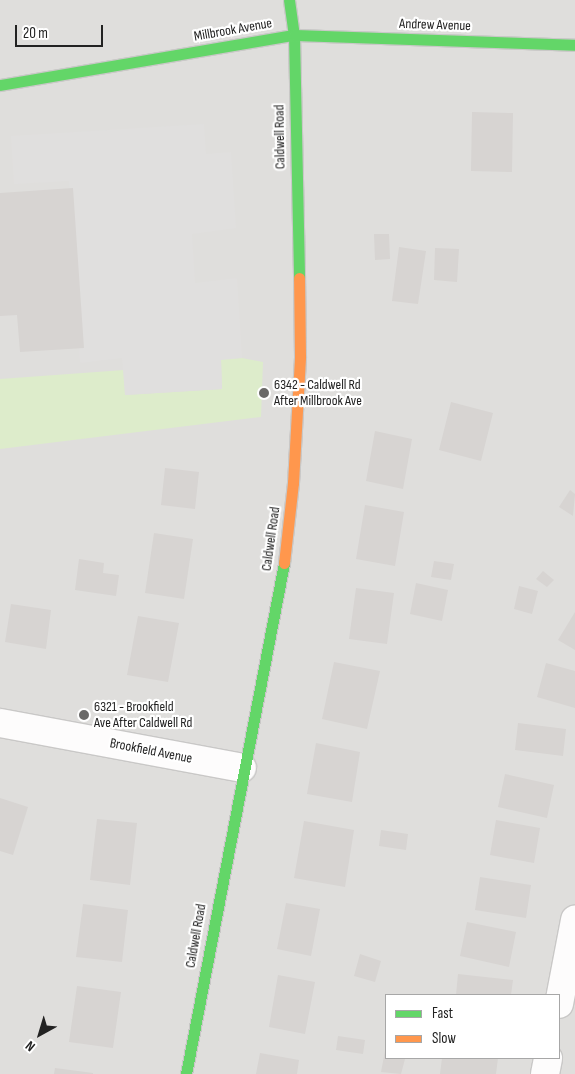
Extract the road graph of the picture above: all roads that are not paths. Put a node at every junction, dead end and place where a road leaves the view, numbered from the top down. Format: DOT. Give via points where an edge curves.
graph roads {
  1 [pos="289,0"];
  2 [pos="294,35"];
  3 [pos="575,44"];
  4 [pos="0,85"];
  5 [pos="0,723"];
  6 [pos="242,768"];
  7 [pos="575,920"];
  8 [pos="560,999"];
  9 [pos="548,1059"];
  10 [pos="186,1074"];
  11 [pos="545,1074"];
  1 -- 2 [label="street, Caldwell Road"];
  2 -- 3 [label="street, Andrew Avenue"];
  2 -- 4 [label="street, Millbrook Avenue"];
  2 -- 6 [label="street, Caldwell Road" via="300,356 293,483 287,545"];
  5 -- 6 [label="street, Brookfield Avenue"];
  6 -- 10 [label="street, Caldwell Road"];
  7 -- 8 [label="street"];
  9 -- 11 [label="street"];
}
